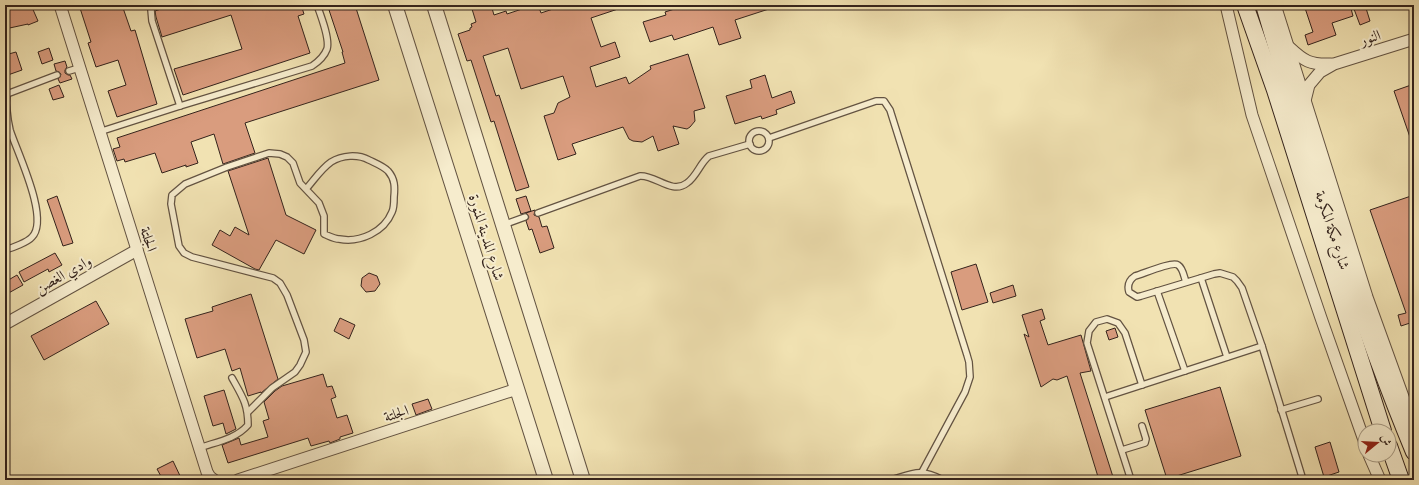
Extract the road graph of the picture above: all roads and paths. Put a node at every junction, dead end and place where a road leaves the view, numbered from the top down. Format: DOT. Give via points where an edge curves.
graph roads {
  1 [pos="60,5"];
  2 [pos="154,5"];
  3 [pos="318,5"];
  4 [pos="396,5"];
  5 [pos="434,5"];
  6 [pos="1226,5"];
  7 [pos="1245,5"];
  8 [pos="1264,5"];
  9 [pos="1275,5"];
  10 [pos="1414,39"];
  11 [pos="1287,45"];
  12 [pos="1334,64"];
  13 [pos="57,75"];
  14 [pos="6,93"];
  15 [pos="1305,101"];
  16 [pos="180,106"];
  17 [pos="99,133"];
  18 [pos="769,138"];
  19 [pos="750,144"];
  20 [pos="306,189"];
  21 [pos="538,213"];
  22 [pos="525,217"];
  23 [pos="503,225"];
  24 [pos="5,250"];
  25 [pos="136,250"];
  26 [pos="1201,278"];
  27 [pos="1186,282"];
  28 [pos="1157,291"];
  29 [pos="5,324"];
  30 [pos="1262,346"];
  31 [pos="1227,357"];
  32 [pos="1185,371"];
  33 [pos="232,378"];
  34 [pos="1142,385"];
  35 [pos="517,389"];
  36 [pos="1105,397"];
  37 [pos="1318,399"];
  38 [pos="1282,410"];
  39 [pos="248,412"];
  40 [pos="1358,423"];
  41 [pos="1381,423"];
  42 [pos="1142,426"];
  43 [pos="1414,427"];
  44 [pos="199,448"];
  45 [pos="1122,450"];
  46 [pos="1414,452"];
  47 [pos="1373,463"];
  48 [pos="1395,463"];
  49 [pos="922,472"];
  50 [pos="214,480"];
  51 [pos="238,480"];
  52 [pos="546,480"];
  53 [pos="583,480"];
  54 [pos="891,480"];
  55 [pos="943,480"];
  56 [pos="1131,480"];
  57 [pos="1303,480"];
  58 [pos="1380,480"];
  59 [pos="1401,480"];
  1 -- 17 [label="street, الجلتة" via="74,70"];
  2 -- 16 [label="lane" via="151,10 152,21"];
  3 -- 16 [label="lane" via="328,40 327,49 320,60 312,66"];
  4 -- 35 [label="street, شارع المدينة المنورة"];
  5 -- 23 [label="street, شارع المدينة المنورة"];
  6 -- 40 [label="street" via="1252,115"];
  7 -- 41 [label="main road, شارع مكة المكرمة" via="1275,90"];
  8 -- 46 [label="main road, شارع مكة المكرمة" via="1350,284"];
  9 -- 11 [label="street, شارع مكة المكرمة"];
  10 -- 12 [label="street, النور"];
  11 -- 12 [label="street, النور" via="1300,58 1316,64"];
  11 -- 15 [label="street, شارع مكة المكرمة"];
  12 -- 15 [label="street, النور" via="1320,72 1309,85"];
  13 -- 14 [label="lane"];
  14 -- 24 [label="lane" via="6,112 10,129 34,196 38,226 32,237"];
  15 -- 43 [label="street, شارع مكة المكرمة" via="1367,297"];
  16 -- 17 [label="lane"];
  17 -- 25 [label="street, الجلتة"];
  18 -- 19 [label="lane" via="764,150 755,150"];
  18 -- 19 [label="lane" via="758,131 751,135"];
  18 -- 49 [label="lane" via="876,101 884,101 890,110 970,369 965,392"];
  19 -- 21 [label="lane" via="709,156 684,186 671,186 652,177 640,176"];
  20 -- 20 [label="lane" via="322,210 324,234 339,239 367,236 379,229 393,211 393,179 387,170 357,156 333,161"];
  20 -- 39 [label="lane" via="300,183 293,163 287,157 269,153 185,184 172,195 171,204 179,246 184,253 273,278 280,283 287,294 304,340 306,352 295,372 276,385"];
  22 -- 23 [label="lane"];
  23 -- 53 [label="street, شارع المدينة المنورة"];
  25 -- 29 [label="street, وادي الغصن"];
  25 -- 44 [label="street, الجلتة"];
  26 -- 27 [label="lane"];
  26 -- 30 [label="lane" via="1220,273 1237,281 1242,288"];
  26 -- 31 [label="lane"];
  27 -- 28 [label="lane"];
  27 -- 28 [label="lane" via="1180,267 1174,264 1135,276 1128,283 1129,292 1137,297"];
  28 -- 32 [label="lane"];
  30 -- 31 [label="lane"];
  30 -- 38 [label="lane"];
  31 -- 32 [label="lane"];
  32 -- 34 [label="lane"];
  33 -- 39 [label="lane"];
  34 -- 36 [label="lane"];
  34 -- 36 [label="lane" via="1122,328 1113,321 1102,320 1092,326 1087,343"];
  35 -- 51 [label="street, الجلتة"];
  35 -- 52 [label="street, شارع المدينة المنورة"];
  36 -- 45 [label="lane"];
  37 -- 38 [label="lane"];
  38 -- 57 [label="lane"];
  39 -- 44 [label="lane" via="248,425 242,432"];
  42 -- 45 [label="lane" via="1145,442"];
  44 -- 50 [label="street, الجلتة" via="207,472"];
  45 -- 56 [label="lane"];
  47 -- 58 [label="street"];
  48 -- 59 [label="main road"];
  49 -- 54 [label="lane"];
  49 -- 55 [label="lane"];
}
